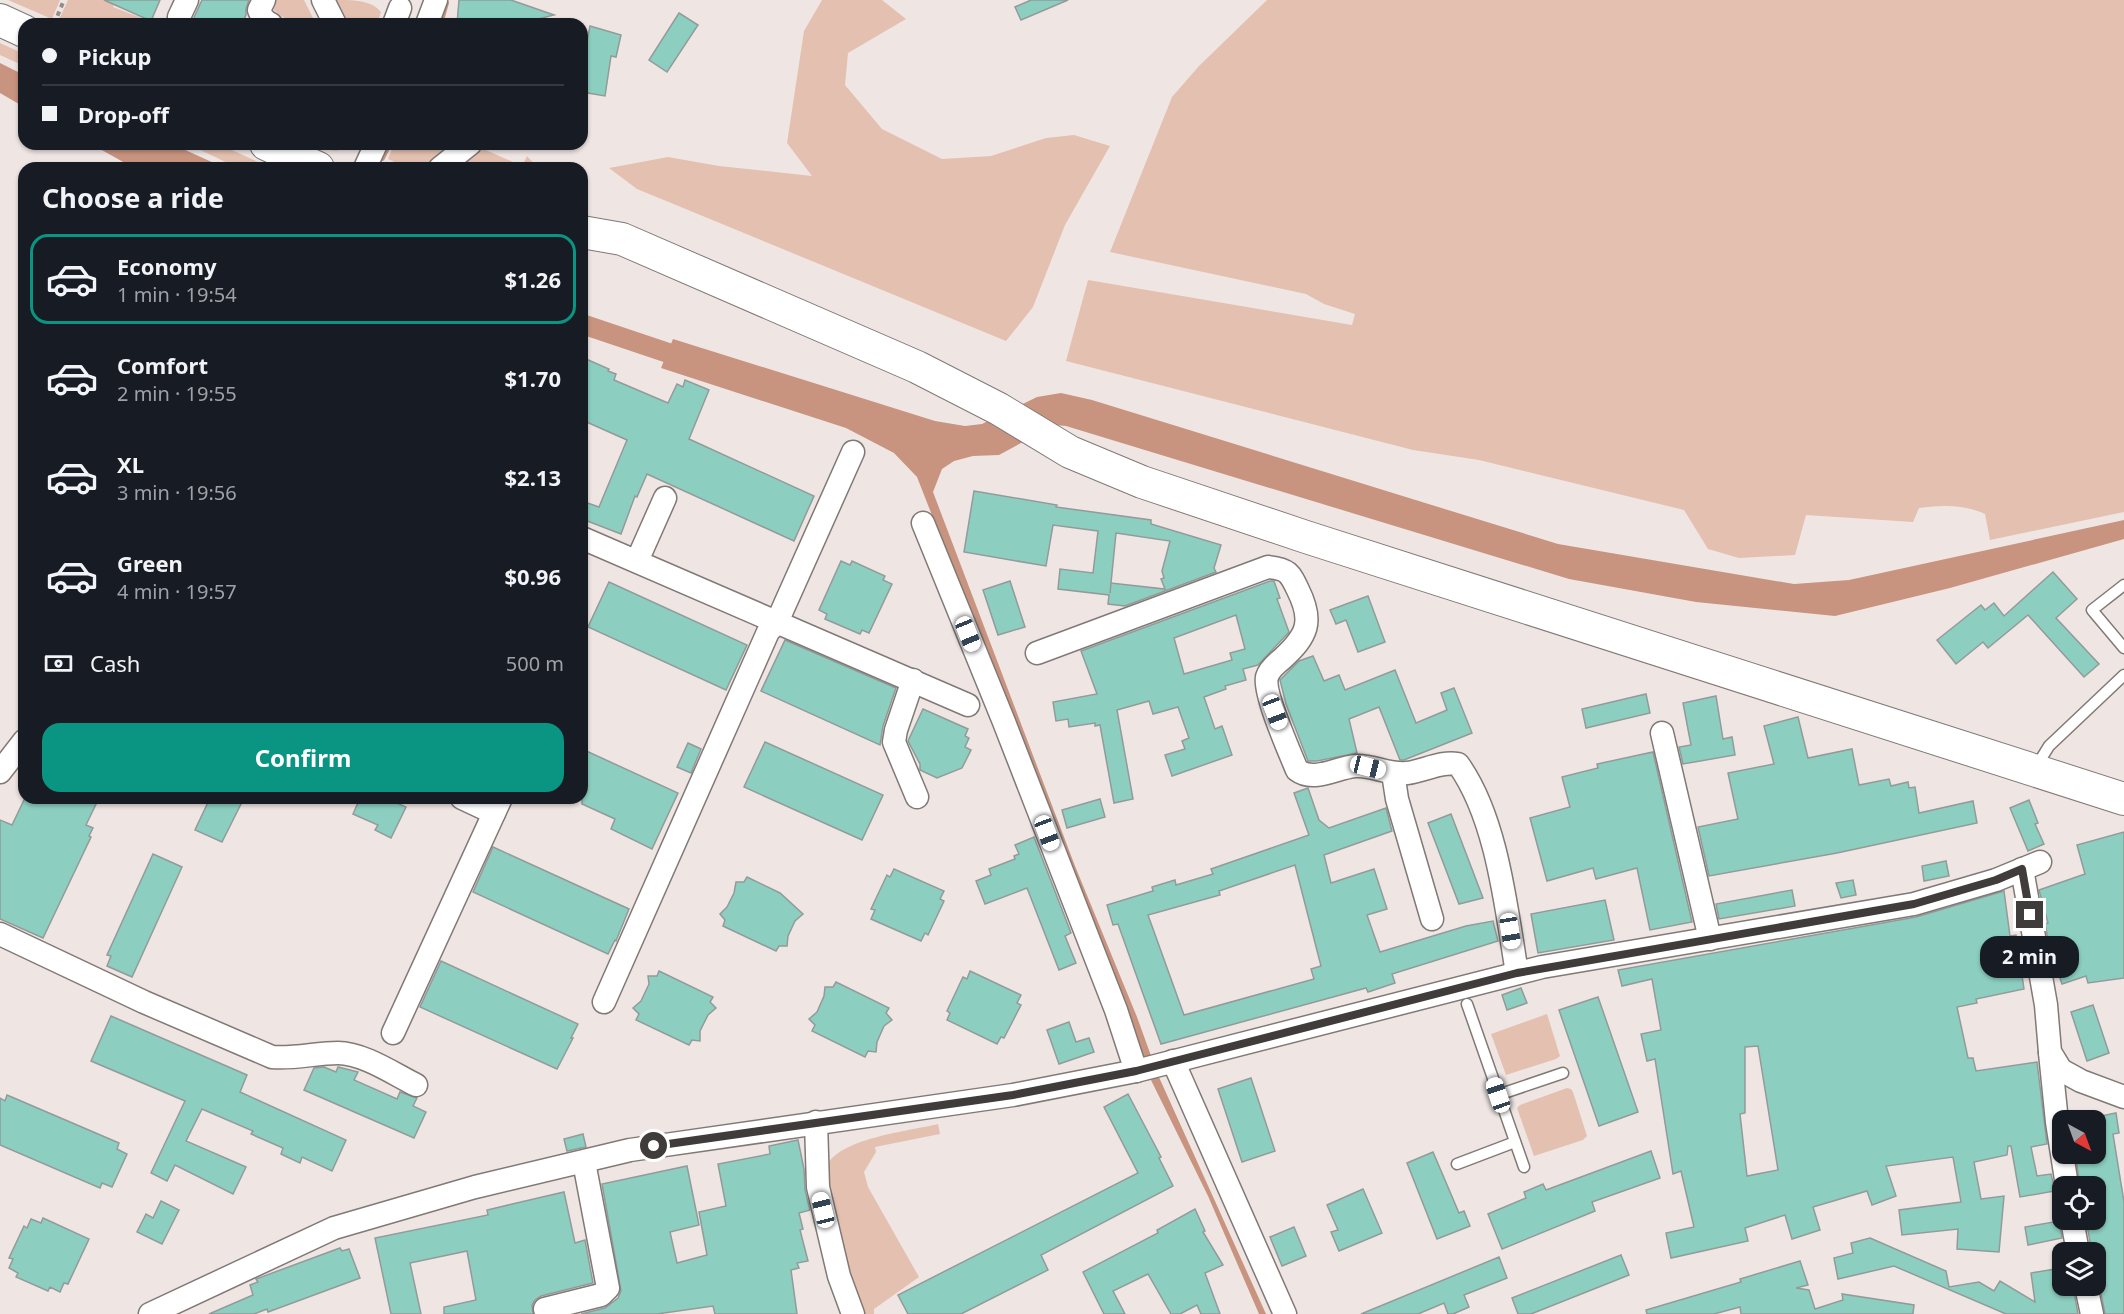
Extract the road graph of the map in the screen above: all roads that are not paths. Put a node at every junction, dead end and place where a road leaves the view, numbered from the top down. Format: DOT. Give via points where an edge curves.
graph roads {
  1 [pos="264,0"];
  2 [pos="323,0"];
  3 [pos="436,0"];
  4 [pos="263,18"];
  5 [pos="332,18"];
  6 [pos="430,18"];
  7 [pos="0,20"];
  8 [pos="18,28"];
  9 [pos="279,150"];
  10 [pos="462,150"];
  11 [pos="305,162"];
  12 [pos="448,162"];
  13 [pos="588,233"];
  14 [pos="853,452"];
  15 [pos="665,498"];
  16 [pos="923,524"];
  17 [pos="588,541"];
  18 [pos="637,561"];
  19 [pos="2124,585"];
  20 [pos="777,622"];
  21 [pos="2124,648"];
  22 [pos="1037,653"];
  23 [pos="2124,675"];
  24 [pos="913,680"];
  25 [pos="969,705"];
  26 [pos="1662,733"];
  27 [pos="18,749"];
  28 [pos="2034,770"];
  29 [pos="0,772"];
  30 [pos="1393,773"];
  31 [pos="917,797"];
  32 [pos="2124,799"];
  33 [pos="498,805"];
  34 [pos="1432,919"];
  35 [pos="0,934"];
  36 [pos="1710,939"];
  37 [pos="1517,973"];
  38 [pos="1464,996"];
  39 [pos="604,1002"];
  40 [pos="393,1033"];
  41 [pos="2050,1052"];
  42 [pos="1153,1066"];
  43 [pos="1563,1073"];
  44 [pos="416,1085"];
  45 [pos="1498,1095"];
  46 [pos="2124,1097"];
  47 [pos="816,1122"];
  48 [pos="1515,1142"];
  49 [pos="584,1162"];
  50 [pos="1457,1164"];
  51 [pos="1524,1167"];
  52 [pos="2065,1176"];
  53 [pos="2088,1296"];
  54 [pos="545,1309"];
  55 [pos="150,1314"];
  56 [pos="853,1314"];
  57 [pos="1285,1314"];
  58 [pos="2092,1314"];
  1 -- 4 [label="street" via="259,10"];
  2 -- 5 [label="street"];
  3 -- 6 [label="street"];
  7 -- 8 [label="main road"];
  9 -- 11 [label="main road"];
  10 -- 12 [label="street"];
  13 -- 28 [label="main road" via="622,239 885,352 999,409 1070,452 1142,482"];
  14 -- 20 [label="street"];
  15 -- 18 [label="street"];
  16 -- 42 [label="street" via="1116,1010"];
  17 -- 18 [label="street"];
  18 -- 20 [label="street"];
  19 -- 21 [label="lane" via="2092,610"];
  20 -- 24 [label="street"];
  20 -- 39 [label="street" via="768,632"];
  22 -- 30 [label="street" via="1268,567 1282,568 1293,578 1308,614 1306,628 1267,677 1268,693 1297,770 1312,775 1356,766"];
  23 -- 28 [label="lane" via="2049,746"];
  24 -- 25 [label="street"];
  24 -- 31 [label="street" via="894,742"];
  26 -- 36 [label="street"];
  27 -- 29 [label="street"];
  28 -- 32 [label="main road"];
  30 -- 34 [label="street"];
  30 -- 37 [label="street" via="1447,762 1458,764 1468,778 1485,820 1503,889"];
  33 -- 40 [label="street"];
  35 -- 44 [label="street" via="272,1057 339,1053 357,1056"];
  36 -- 37 [label="street"];
  36 -- 41 [label="street" via="1914,904 2031,866"];
  37 -- 38 [label="street"];
  38 -- 42 [label="street"];
  38 -- 45 [label="lane"];
  41 -- 46 [label="street" via="2061,1070"];
  41 -- 52 [label="street"];
  42 -- 47 [label="street" via="1013,1095"];
  42 -- 57 [label="street"];
  43 -- 45 [label="lane"];
  45 -- 48 [label="lane"];
  47 -- 49 [label="street" via="630,1150"];
  47 -- 56 [label="street" via="818,1187 839,1276"];
  48 -- 50 [label="lane"];
  48 -- 51 [label="lane"];
  49 -- 54 [label="street" via="608,1288 601,1294"];
  49 -- 55 [label="street" via="475,1187 334,1228"];
  53 -- 58 [label="street"];
}
